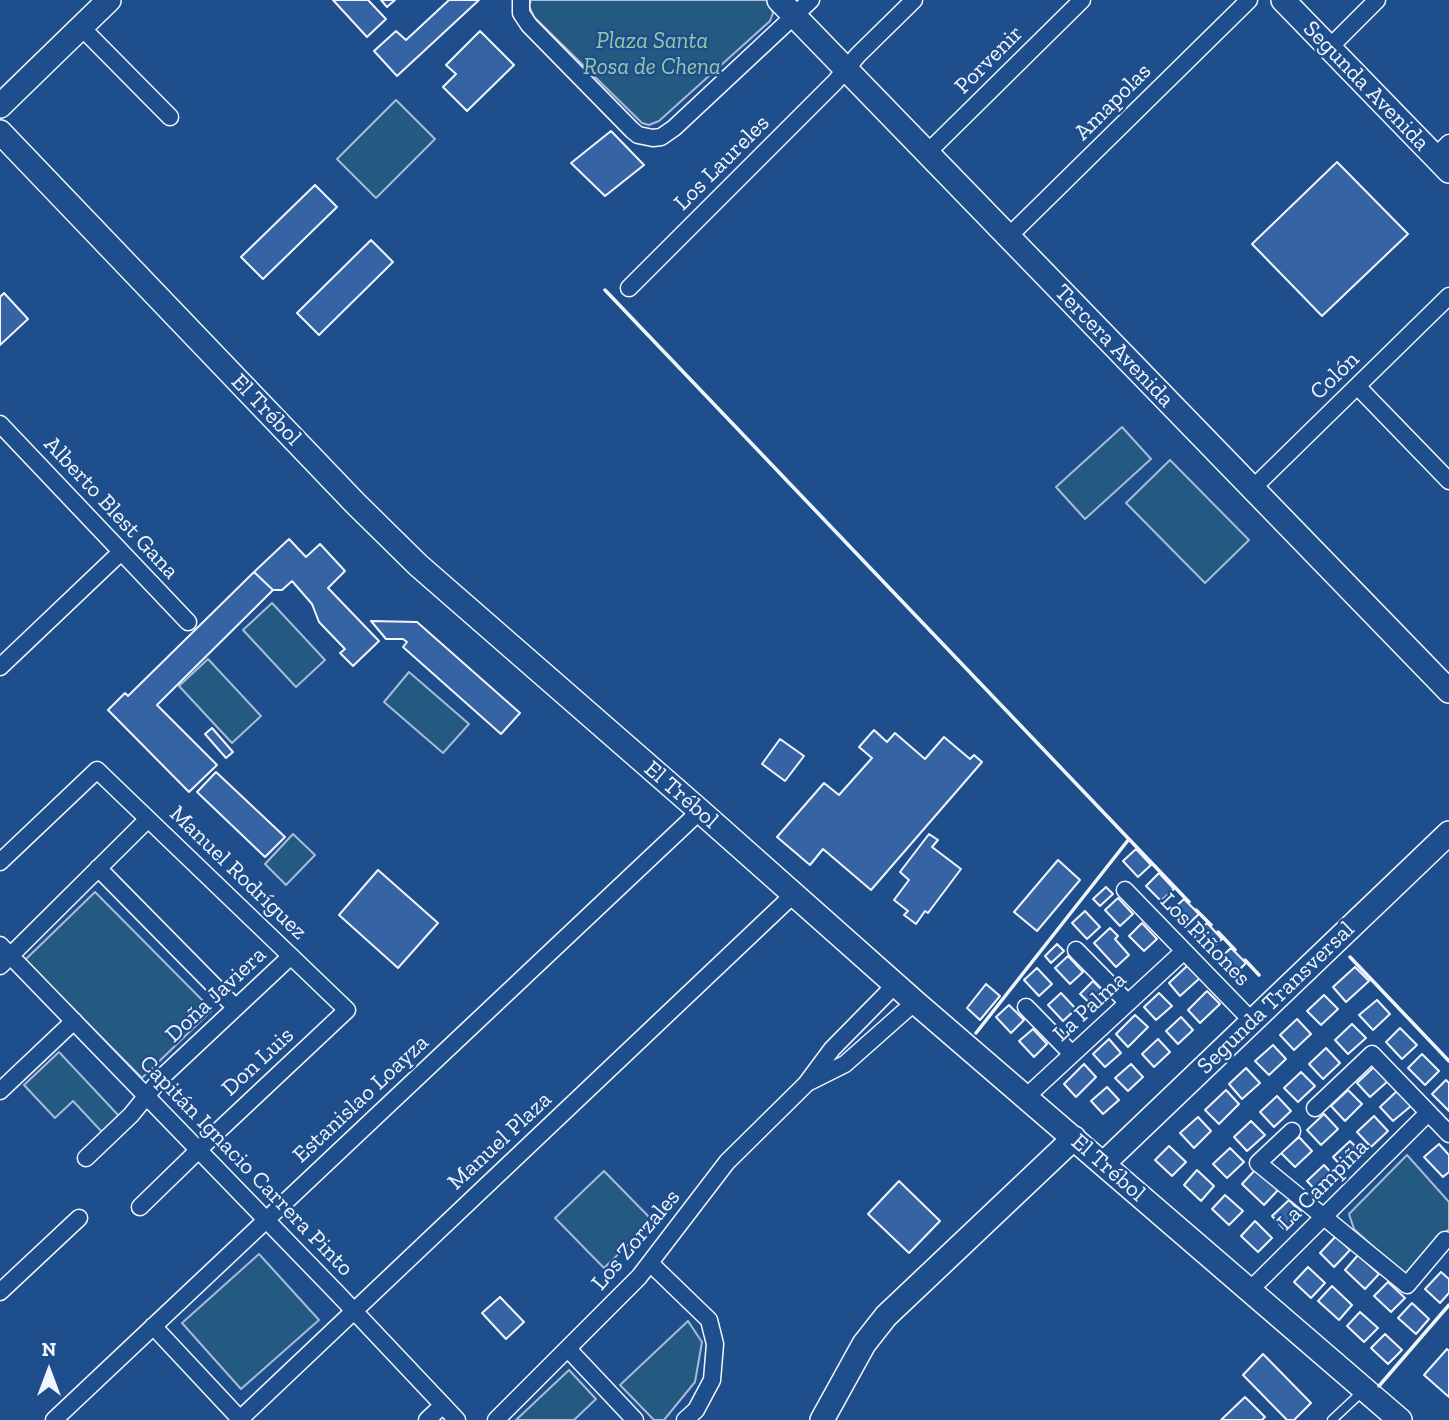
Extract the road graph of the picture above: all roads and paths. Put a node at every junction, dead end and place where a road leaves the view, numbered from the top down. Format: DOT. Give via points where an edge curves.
graph roads {
  1 [pos="109,0"];
  2 [pos="811,0"];
  3 [pos="914,0"];
  4 [pos="1082,0"];
  5 [pos="1249,0"];
  6 [pos="1283,0"];
  7 [pos="1377,0"];
  8 [pos="521,3"];
  9 [pos="787,8"];
  10 [pos="81,27"];
  11 [pos="1329,48"];
  12 [pos="846,69"];
  13 [pos="0,106"];
  14 [pos="170,117"];
  15 [pos="0,132"];
  16 [pos="928,153"];
  17 [pos="1444,157"];
  18 [pos="1008,237"];
  19 [pos="629,288"];
  20 [pos="1449,296"];
  21 [pos="1357,386"];
  22 [pos="0,424"];
  23 [pos="1449,481"];
  24 [pos="1253,488"];
  25 [pos="121,552"];
  26 [pos="188,622"];
  27 [pos="0,667"];
  28 [pos="1449,691"];
  29 [pos="700,811"];
  30 [pos="148,819"];
  31 [pos="1449,833"];
  32 [pos="0,862"];
  33 [pos="98,868"];
  34 [pos="1125,890"];
  35 [pos="793,895"];
  36 [pos="1076,950"];
  37 [pos="1184,951"];
  38 [pos="4,955"];
  39 [pos="291,956"];
  40 [pos="895,985"];
  41 [pos="915,1002"];
  42 [pos="1128,1003"];
  43 [pos="235,1007"];
  44 [pos="1026,1007"];
  45 [pos="347,1010"];
  46 [pos="74,1021"];
  47 [pos="1252,1021"];
  48 [pos="1072,1054"];
  49 [pos="806,1084"];
  50 [pos="0,1091"];
  51 [pos="147,1097"];
  52 [pos="1026,1097"];
  53 [pos="1315,1108"];
  54 [pos="1428,1113"];
  55 [pos="1292,1131"];
  56 [pos="1449,1135"];
  57 [pos="1074,1138"];
  58 [pos="198,1150"];
  59 [pos="86,1158"];
  60 [pos="1103,1164"];
  61 [pos="140,1207"];
  62 [pos="1323,1217"];
  63 [pos="79,1218"];
  64 [pos="266,1220"];
  65 [pos="1446,1240"];
  66 [pos="650,1263"];
  67 [pos="1249,1291"];
  68 [pos="0,1292"];
  69 [pos="354,1311"];
  70 [pos="153,1326"];
  71 [pos="568,1349"];
  72 [pos="1365,1389"];
  73 [pos="443,1405"];
  74 [pos="239,1419"];
  75 [pos="54,1420"];
  76 [pos="427,1420"];
  77 [pos="457,1420"];
  78 [pos="496,1420"];
  79 [pos="635,1420"];
  80 [pos="685,1420"];
  81 [pos="822,1420"];
  82 [pos="1332,1420"];
  83 [pos="1400,1420"];
  1 -- 10 [label="street"];
  2 -- 9 [label="street"];
  3 -- 12 [label="street, Los Laureles"];
  4 -- 16 [label="street, Porvenir"];
  5 -- 18 [label="street, Amapolas"];
  6 -- 11 [label="street, Segunda Avenida"];
  7 -- 11 [label="street"];
  8 -- 9 [label="street" via="529,25 632,130 653,138 674,128"];
  9 -- 12 [label="street, Tercera Avenida"];
  10 -- 13 [label="street"];
  10 -- 14 [label="street"];
  11 -- 17 [label="street, Segunda Avenida"];
  12 -- 16 [label="street, Tercera Avenida"];
  12 -- 19 [label="street, Los Laureles"];
  15 -- 29 [label="street, El Trébol" via="418,565"];
  16 -- 18 [label="street, Tercera Avenida"];
  18 -- 24 [label="street, Tercera Avenida"];
  20 -- 21 [label="street, Colón"];
  21 -- 23 [label="street"];
  21 -- 24 [label="street, Colón"];
  22 -- 25 [label="street, Alberto Blest Gana"];
  24 -- 28 [label="street, Tercera Avenida"];
  25 -- 26 [label="street, Alberto Blest Gana"];
  25 -- 27 [label="street"];
  29 -- 35 [label="street, El Trébol"];
  29 -- 64 [label="street, Estanislao Loayza"];
  30 -- 32 [label="street, Manuel Rodríguez" via="97,770"];
  30 -- 33 [label="street"];
  30 -- 39 [label="street, Manuel Rodríguez"];
  31 -- 47 [label="street, Segunda Transversal"];
  33 -- 38 [label="street"];
  33 -- 43 [label="street"];
  34 -- 37 [label="street, Los Piñones"];
  35 -- 40 [label="street, El Trébol"];
  35 -- 69 [label="street, Manuel Plaza"];
  36 -- 42 [label="street"];
  37 -- 42 [label="street, La Palma"];
  37 -- 47 [label="street, Los Piñones"];
  38 -- 46 [label="street, Capitán Ignacio Carrera Pinto"];
  39 -- 43 [label="street, Doña Javiera"];
  39 -- 45 [label="street, Manuel Rodríguez"];
  40 -- 41 [label="street, El Trébol"];
  40 -- 49 [label="street, Los Zorzales" via="832,1049"];
  41 -- 49 [label="street, Los Zorzales" via="845,1065"];
  41 -- 52 [label="street, El Trébol"];
  42 -- 48 [label="street, La Palma"];
  43 -- 51 [label="street, Doña Javiera"];
  44 -- 48 [label="street"];
  45 -- 58 [label="street, Don Luis"];
  46 -- 50 [label="street"];
  46 -- 51 [label="street, Capitán Ignacio Carrera Pinto"];
  47 -- 60 [label="street, Segunda Transversal"];
  48 -- 52 [label="street, La Palma"];
  49 -- 66 [label="street, Los Zorzales" via="727,1162"];
  51 -- 58 [label="street, Capitán Ignacio Carrera Pinto"];
  51 -- 59 [label="street, Doña Javiera"];
  52 -- 57 [label="street, El Trébol"];
  53 -- 54 [label="street" via="1372,1054"];
  54 -- 56 [label="street"];
  54 -- 62 [label="street, La Campiña"];
  55 -- 62 [label="street" via="1258,1163"];
  57 -- 60 [label="street, El Trébol"];
  57 -- 81 [label="street" via="886,1316 864,1344"];
  58 -- 61 [label="street, Don Luis"];
  58 -- 64 [label="street, Capitán Ignacio Carrera Pinto"];
  60 -- 67 [label="street, El Trébol"];
  62 -- 65 [label="street" via="1407,1285"];
  62 -- 67 [label="street, La Campiña"];
  63 -- 68 [label="street"];
  64 -- 69 [label="street, Capitán Ignacio Carrera Pinto"];
  64 -- 70 [label="street, Estanislao Loayza"];
  66 -- 71 [label="street, Los Zorzales"];
  66 -- 80 [label="street" via="709,1320 716,1344 712,1380 696,1410"];
  67 -- 72 [label="street, El Trébol"];
  69 -- 73 [label="street, Capitán Ignacio Carrera Pinto"];
  69 -- 74 [label="street, Manuel Plaza"];
  70 -- 74 [label="street"];
  70 -- 75 [label="street, Estanislao Loayza"];
  71 -- 78 [label="street, Los Zorzales"];
  71 -- 79 [label="street"];
  72 -- 82 [label="lane"];
  72 -- 83 [label="street, El Trébol"];
  73 -- 76 [label="street"];
  73 -- 77 [label="street, Capitán Ignacio Carrera Pinto"];
}
